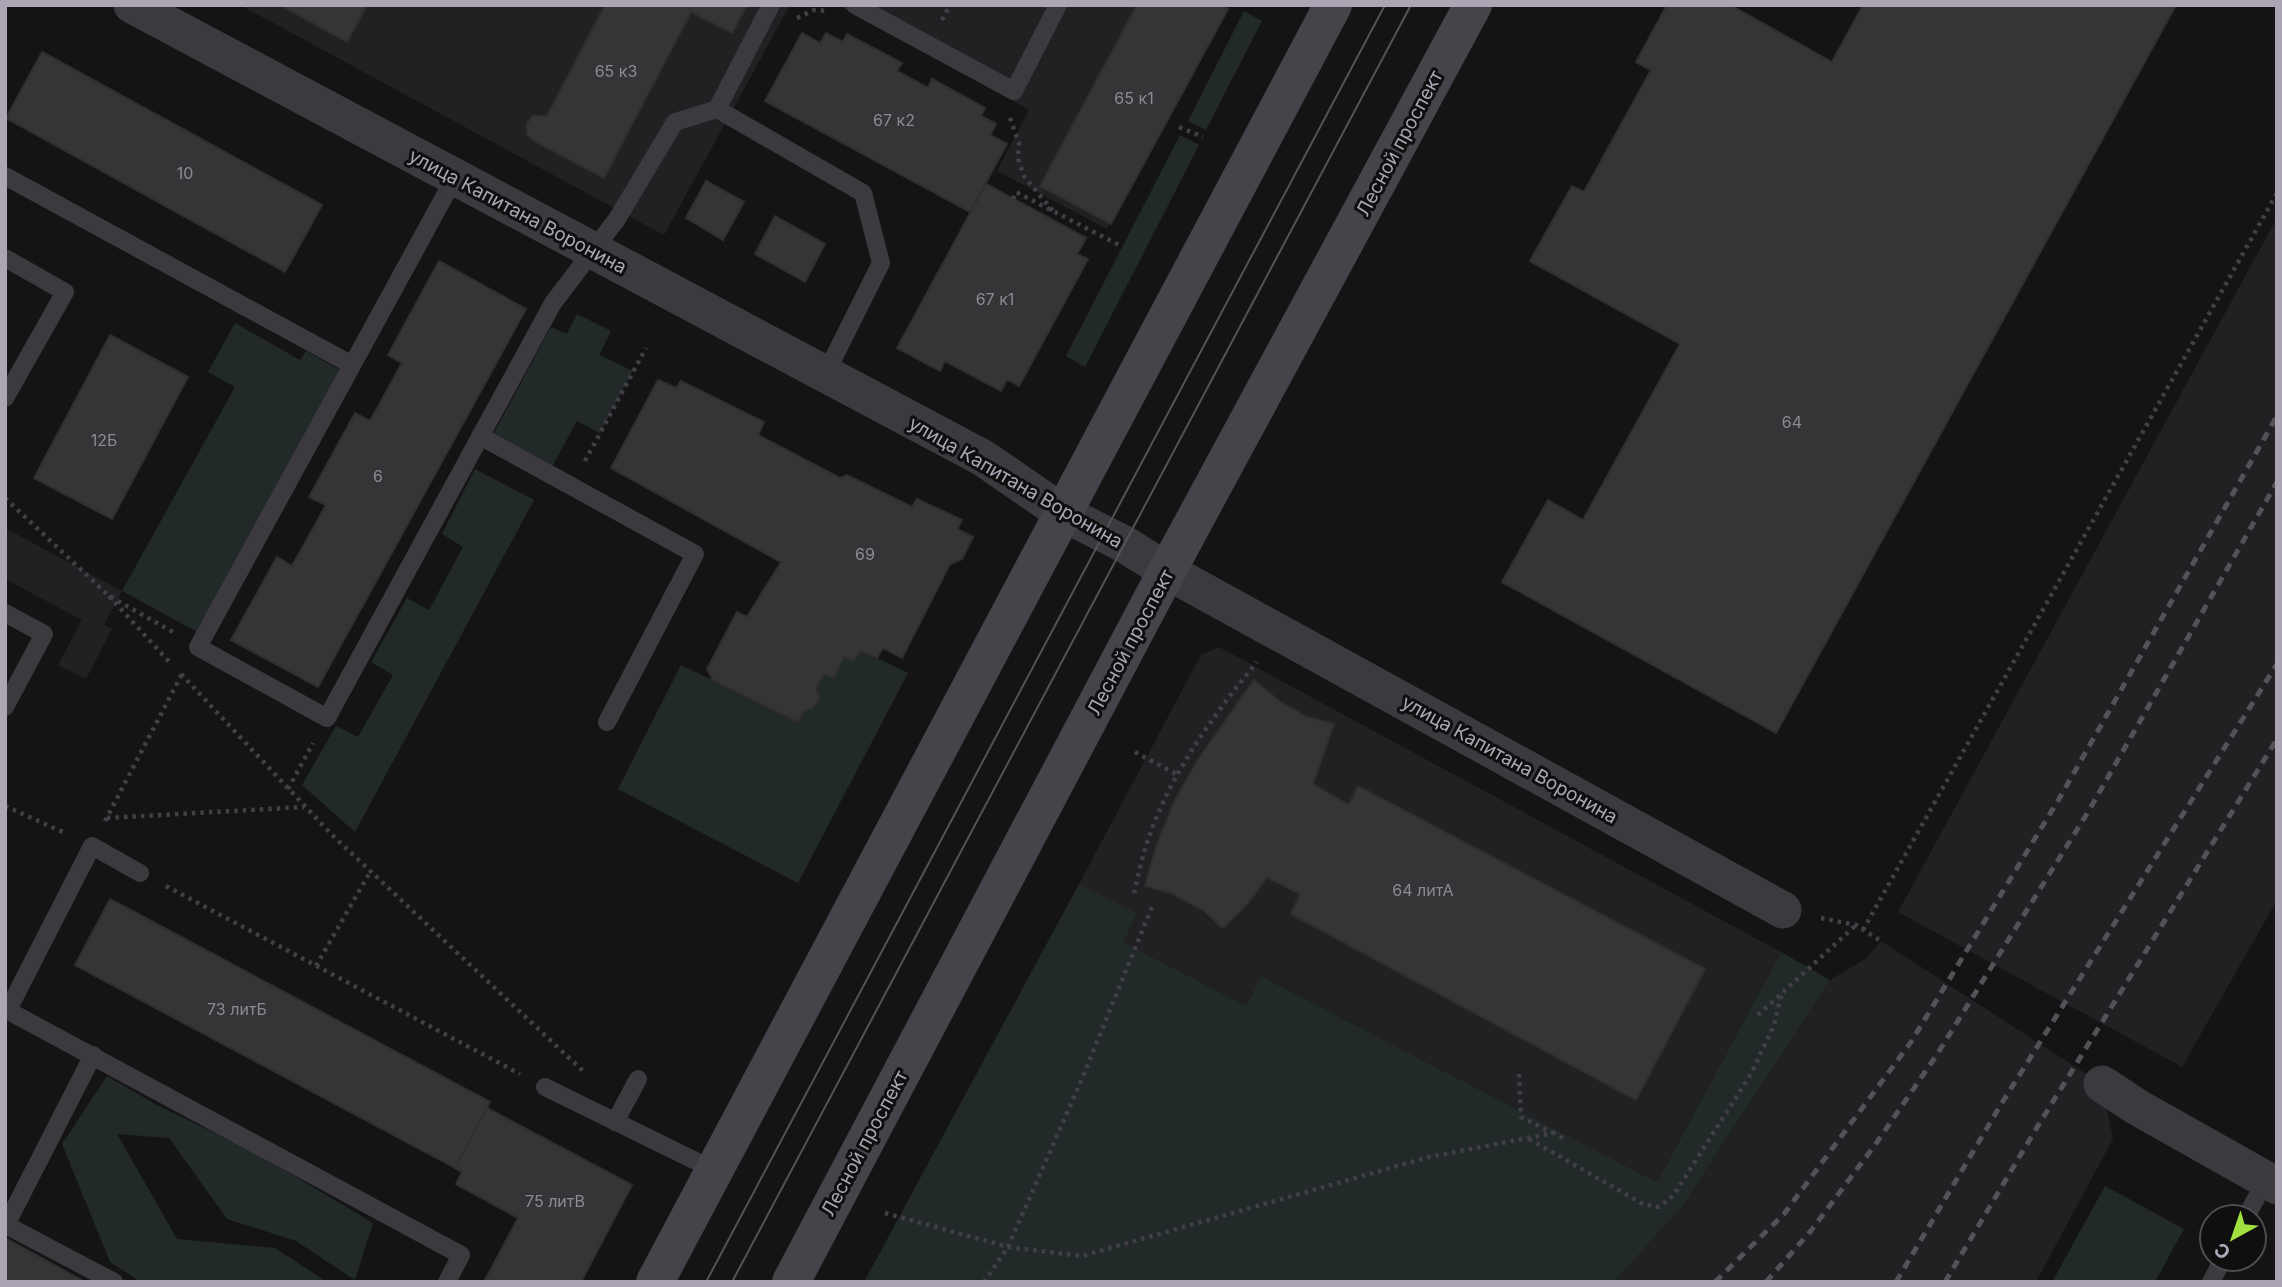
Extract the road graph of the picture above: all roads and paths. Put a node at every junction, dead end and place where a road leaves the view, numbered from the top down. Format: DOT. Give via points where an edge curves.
graph roads {
  1 [pos="132,5"];
  2 [pos="771,5"];
  3 [pos="856,5"];
  4 [pos="1058,5"];
  5 [pos="1333,5"];
  6 [pos="1473,5"];
  7 [pos="831,11"];
  8 [pos="790,26"];
  9 [pos="717,109"];
  10 [pos="1005,111"];
  11 [pos="1179,127"];
  12 [pos="1203,138"];
  13 [pos="5,176"];
  14 [pos="455,177"];
  15 [pos="2277,193"];
  16 [pos="1013,199"];
  17 [pos="1053,211"];
  18 [pos="1119,245"];
  19 [pos="594,252"];
  20 [pos="5,258"];
  21 [pos="646,348"];
  22 [pos="352,365"];
  23 [pos="825,375"];
  24 [pos="5,398"];
  25 [pos="480,436"];
  26 [pos="571,486"];
  27 [pos="5,498"];
  28 [pos="1063,513"];
  29 [pos="1167,571"];
  30 [pos="108,596"];
  31 [pos="5,613"];
  32 [pos="198,647"];
  33 [pos="1252,657"];
  34 [pos="181,675"];
  35 [pos="5,707"];
  36 [pos="327,718"];
  37 [pos="607,722"];
  38 [pos="1135,752"];
  39 [pos="1178,775"];
  40 [pos="288,789"];
  41 [pos="5,806"];
  42 [pos="305,807"];
  43 [pos="107,818"];
  44 [pos="92,846"];
  45 [pos="370,872"];
  46 [pos="140,873"];
  47 [pos="1134,893"];
  48 [pos="1153,904"];
  49 [pos="1783,910"];
  50 [pos="1856,925"];
  51 [pos="1863,930"];
  52 [pos="1881,941"];
  53 [pos="316,966"];
  54 [pos="1782,993"];
  55 [pos="7,1009"];
  56 [pos="1758,1015"];
  57 [pos="93,1055"];
  58 [pos="1519,1074"];
  59 [pos="638,1079"];
  60 [pos="2102,1084"];
  61 [pos="545,1087"];
  62 [pos="619,1115"];
  63 [pos="1554,1133"];
  64 [pos="1528,1138"];
  65 [pos="1564,1139"];
  66 [pos="714,1170"];
  67 [pos="2272,1183"];
  68 [pos="2257,1203"];
  69 [pos="885,1213"];
  70 [pos="1008,1247"];
  71 [pos="114,1282"];
  72 [pos="447,1282"];
  73 [pos="655,1282"];
  74 [pos="791,1282"];
  75 [pos="984,1282"];
  1 -- 14 [label="street, улица Капитана Воронина"];
  2 -- 9 [label="lane"];
  3 -- 4 [label="lane" via="1014,91"];
  5 -- 28 [label="main road"];
  6 -- 29 [label="main road, Лесной проспект"];
  7 -- 8 [label="path" via="800,15"];
  9 -- 19 [label="lane" via="674,122"];
  9 -- 23 [label="lane" via="863,193 881,263"];
  10 -- 17 [label="path" via="1019,144 1024,176"];
  11 -- 12 [label="path"];
  13 -- 22 [label="lane"];
  14 -- 19 [label="street, улица Капитана Воронина"];
  14 -- 22 [label="lane"];
  15 -- 51 [label="path"];
  16 -- 17 [label="path" via="1016,192"];
  17 -- 18 [label="path"];
  19 -- 23 [label="street, улица Капитана Воронина"];
  19 -- 25 [label="lane" via="553,303"];
  20 -- 24 [label="lane" via="65,292"];
  21 -- 26 [label="path"];
  22 -- 32 [label="lane"];
  23 -- 28 [label="street, улица Капитана Воронина" via="983,458"];
  25 -- 26 [label="lane"];
  25 -- 36 [label="lane"];
  26 -- 37 [label="lane" via="695,554"];
  27 -- 30 [label="path"];
  28 -- 29 [label="street, улица Капитана Воронина"];
  28 -- 66 [label="main road"];
  29 -- 49 [label="street, улица Капитана Воронина"];
  29 -- 74 [label="main road, Лесной проспект"];
  30 -- 32 [label="path"];
  30 -- 34 [label="path"];
  31 -- 35 [label="lane" via="44,634"];
  32 -- 34 [label="path"];
  32 -- 36 [label="lane"];
  33 -- 39 [label="path" via="1258,662 1224,702"];
  34 -- 40 [label="path"];
  34 -- 43 [label="path"];
  36 -- 40 [label="path"];
  38 -- 39 [label="path"];
  39 -- 47 [label="path" via="1146,845"];
  40 -- 42 [label="path"];
  41 -- 44 [label="path"];
  42 -- 43 [label="path"];
  42 -- 45 [label="path"];
  43 -- 44 [label="path"];
  44 -- 46 [label="lane"];
  44 -- 55 [label="lane"];
  45 -- 53 [label="path"];
  45 -- 62 [label="path"];
  46 -- 53 [label="path"];
  48 -- 70 [label="path"];
  49 -- 50 [label="path"];
  50 -- 51 [label="path"];
  50 -- 54 [label="path"];
  51 -- 52 [label="path"];
  53 -- 61 [label="path"];
  54 -- 56 [label="path"];
  54 -- 64 [label="path" via="1774,1025 1751,1074 1673,1196 1659,1207 1643,1203"];
  55 -- 57 [label="lane"];
  57 -- 71 [label="lane" via="6,1225"];
  57 -- 72 [label="lane" via="460,1255"];
  58 -- 63 [label="path" via="1521,1117"];
  59 -- 62 [label="lane"];
  60 -- 67 [label="street"];
  61 -- 62 [label="lane"];
  62 -- 66 [label="lane"];
  63 -- 64 [label="path"];
  63 -- 65 [label="path"];
  64 -- 70 [label="path" via="1429,1157 1082,1255"];
  66 -- 73 [label="main road"];
  67 -- 68 [label="lane"];
  69 -- 70 [label="path"];
  70 -- 75 [label="path"];
}
